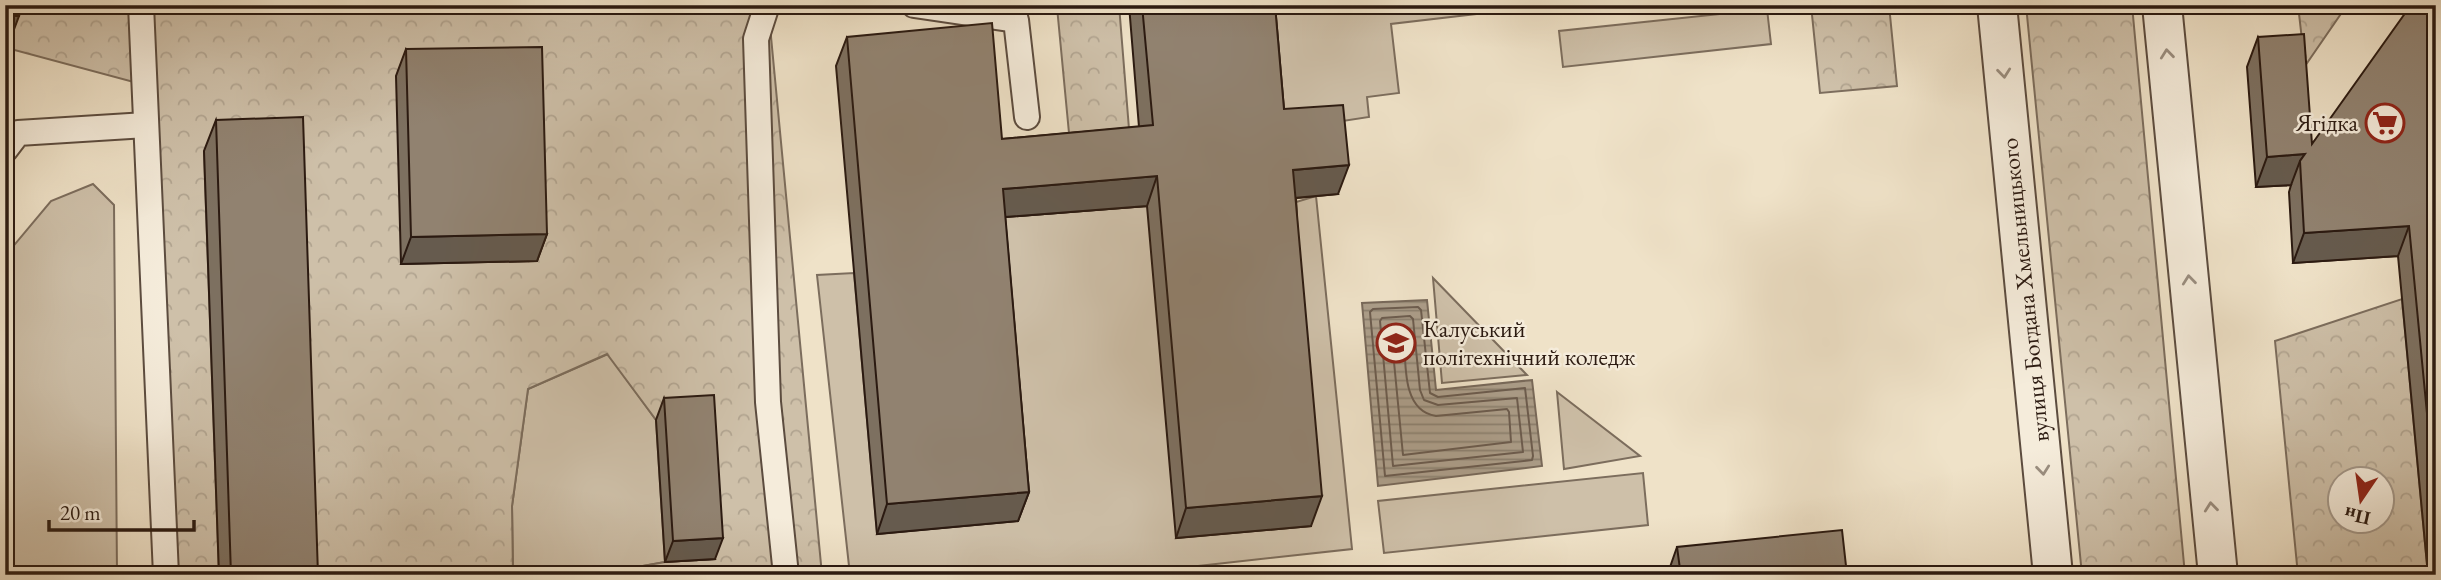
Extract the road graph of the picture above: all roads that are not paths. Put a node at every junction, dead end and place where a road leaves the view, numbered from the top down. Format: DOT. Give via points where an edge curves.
graph roads {
  1 [pos="141,5"];
  2 [pos="767,5"];
  3 [pos="914,5"];
  4 [pos="1997,5"];
  5 [pos="2162,5"];
  6 [pos="1027,117"];
  7 [pos="146,125"];
  8 [pos="5,150"];
  9 [pos="166,575"];
  10 [pos="786,575"];
  11 [pos="2053,575"];
  12 [pos="2218,575"];
  1 -- 7 [label="lane"];
  2 -- 10 [label="lane" via="756,39 767,388"];
  3 -- 6 [label="lane" via="1016,20"];
  4 -- 11 [label="street, вулиця Богдана Хмельницького, one-way"];
  12 -- 5 [label="street, one-way"];
  7 -- 8 [label="lane" via="18,133"];
  7 -- 9 [label="lane"];
}
